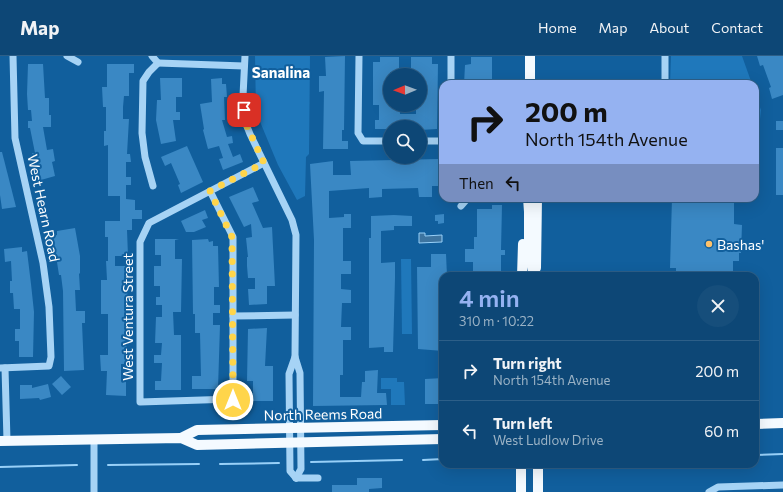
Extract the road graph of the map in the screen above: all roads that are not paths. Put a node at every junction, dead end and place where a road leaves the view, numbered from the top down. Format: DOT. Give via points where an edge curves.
graph roads {
  1 [pos="13,56"];
  2 [pos="67,56"];
  3 [pos="152,56"];
  4 [pos="245,56"];
  5 [pos="359,56"];
  6 [pos="451,56"];
  7 [pos="530,56"];
  8 [pos="665,56"];
  9 [pos="78,62"];
  10 [pos="158,63"];
  11 [pos="244,66"];
  12 [pos="451,80"];
  13 [pos="530,80"];
  14 [pos="665,80"];
  15 [pos="383,141"];
  16 [pos="427,141"];
  17 [pos="439,141"];
  18 [pos="264,163"];
  19 [pos="153,186"];
  20 [pos="210,191"];
  21 [pos="464,202"];
  22 [pos="523,202"];
  23 [pos="528,202"];
  24 [pos="537,202"];
  25 [pos="461,206"];
  26 [pos="522,272"];
  27 [pos="534,272"];
  28 [pos="535,272"];
  29 [pos="295,315"];
  30 [pos="233,316"];
  31 [pos="3,368"];
  32 [pos="783,423"];
  33 [pos="759,424"];
  34 [pos="439,425"];
  35 [pos="295,429"];
  36 [pos="181,438"];
  37 [pos="94,439"];
  38 [pos="439,439"];
  39 [pos="3,441"];
  40 [pos="295,443"];
  41 [pos="521,468"];
  42 [pos="538,468"];
  43 [pos="296,478"];
  44 [pos="318,478"];
  45 [pos="783,485"];
  46 [pos="94,492"];
  47 [pos="521,492"];
  48 [pos="538,492"];
  49 [pos="709,492"];
  1 -- 31 [label="street, West Hearn Road" via="15,138 43,263 49,308 51,357 50,366"];
  2 -- 9 [label="street"];
  3 -- 10 [label="street"];
  4 -- 11 [label="street"];
  5 -- 15 [label="street" via="358,133 363,141"];
  6 -- 12 [label="street"];
  7 -- 13 [label="main road"];
  8 -- 14 [label="street"];
  10 -- 11 [label="street"];
  10 -- 19 [label="street" via="144,81 142,133"];
  11 -- 18 [label="street" via="244,119"];
  16 -- 17 [label="street"];
  18 -- 20 [label="street"];
  18 -- 29 [label="street" via="295,228"];
  20 -- 30 [label="street" via="232,237"];
  20 -- 30 [label="street, West Ventura Street" via="149,223 140,242 140,402 233,400"];
  21 -- 25 [label="street"];
  22 -- 26 [label="main road"];
  23 -- 27 [label="main road" via="528,253"];
  24 -- 28 [label="main road"];
  29 -- 30 [label="street"];
  29 -- 35 [label="street" via="295,357 300,373"];
  31 -- 39 [label="street"];
  32 -- 33 [label="main road"];
  34 -- 35 [label="main road, North Reems Road"];
  35 -- 36 [label="main road, North Reems Road" via="197,430"];
  35 -- 40 [label="street"];
  35 -- 40 [label="street"];
  36 -- 37 [label="main road, North Reems Road"];
  36 -- 40 [label="main road, North Reems Road" via="197,445"];
  37 -- 39 [label="main road, North Reems Road"];
  37 -- 46 [label="street"];
  38 -- 40 [label="main road, North Reems Road"];
  40 -- 43 [label="street" via="300,469"];
  40 -- 43 [label="street" via="290,471"];
  41 -- 47 [label="main road"];
  42 -- 48 [label="main road"];
  43 -- 44 [label="street"];
  45 -- 49 [label="street" via="718,487"];
}
